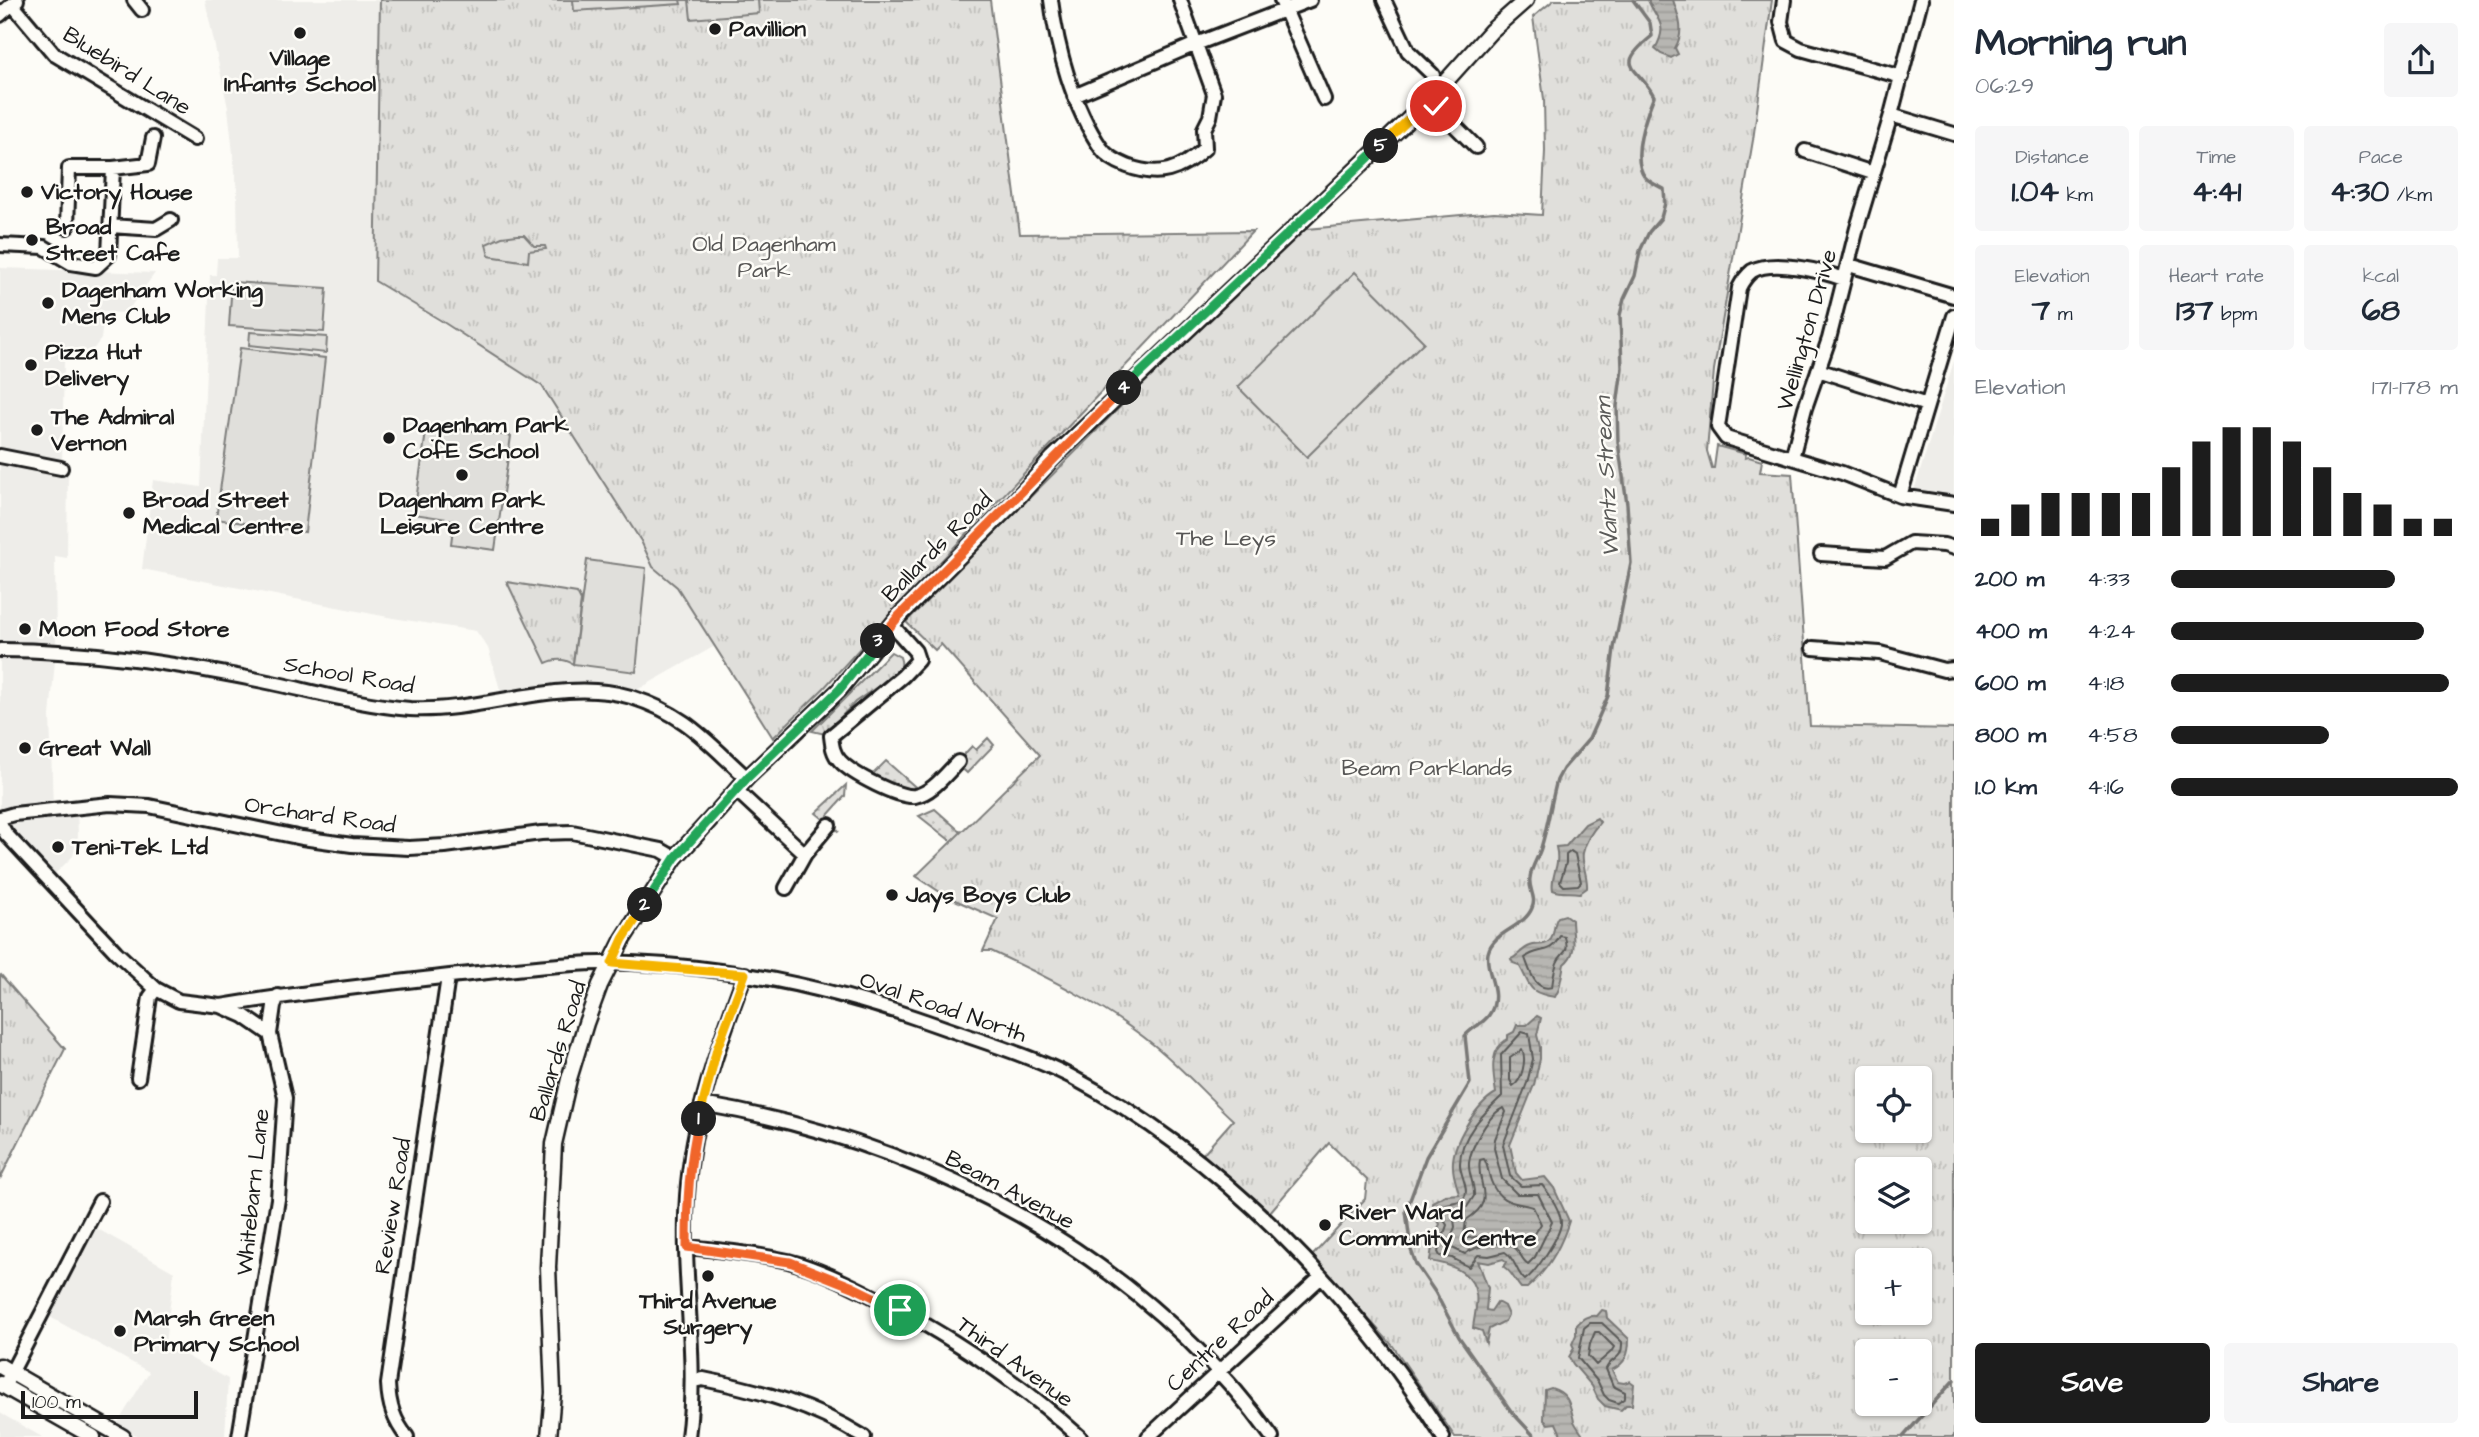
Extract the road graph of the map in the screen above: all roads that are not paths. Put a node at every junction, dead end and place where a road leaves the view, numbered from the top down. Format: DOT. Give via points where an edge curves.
graph roads {
  1 [pos="1051,0"];
  2 [pos="1180,0"];
  3 [pos="1310,0"];
  4 [pos="1384,0"];
  5 [pos="1526,0"];
  6 [pos="1784,0"];
  7 [pos="1921,0"];
  8 [pos="15,2"];
  9 [pos="1283,5"];
  10 [pos="0,15"];
  11 [pos="1196,44"];
  12 [pos="1433,75"];
  13 [pos="1902,77"];
  14 [pos="1074,96"];
  15 [pos="1324,99"];
  16 [pos="1429,100"];
  17 [pos="1891,115"];
  18 [pos="1954,134"];
  19 [pos="153,138"];
  20 [pos="195,139"];
  21 [pos="1476,147"];
  22 [pos="1805,150"];
  23 [pos="113,168"];
  24 [pos="1873,173"];
  25 [pos="171,220"];
  26 [pos="110,226"];
  27 [pos="68,227"];
  28 [pos="0,245"];
  29 [pos="1849,265"];
  30 [pos="1844,279"];
  31 [pos="1954,296"];
  32 [pos="1954,316"];
  33 [pos="1818,370"];
  34 [pos="1927,405"];
  35 [pos="0,456"];
  36 [pos="1792,458"];
  37 [pos="61,468"];
  38 [pos="1900,496"];
  39 [pos="1954,504"];
  40 [pos="1954,548"];
  41 [pos="1821,554"];
  42 [pos="892,625"];
  43 [pos="1812,648"];
  44 [pos="0,650"];
  45 [pos="1954,669"];
  46 [pos="958,762"];
  47 [pos="747,778"];
  48 [pos="736,790"];
  49 [pos="829,825"];
  50 [pos="2,829"];
  51 [pos="805,854"];
  52 [pos="675,858"];
  53 [pos="786,888"];
  54 [pos="612,963"];
  55 [pos="745,974"];
  56 [pos="449,977"];
  57 [pos="156,989"];
  58 [pos="278,996"];
  59 [pos="221,1006"];
  60 [pos="270,1034"];
  61 [pos="138,1078"];
  62 [pos="702,1104"];
  63 [pos="100,1201"];
  64 [pos="687,1247"];
  65 [pos="1321,1277"];
  66 [pos="6,1369"];
  67 [pos="1219,1371"];
  68 [pos="692,1381"];
  69 [pos="2,1385"];
  70 [pos="93,1437"];
  71 [pos="123,1437"];
  72 [pos="239,1437"];
  73 [pos="407,1437"];
  74 [pos="548,1437"];
  75 [pos="688,1437"];
  76 [pos="864,1437"];
  77 [pos="1080,1437"];
  78 [pos="1148,1437"];
  79 [pos="1272,1437"];
  80 [pos="1443,1437"];
  1 -- 14 [label="street"];
  2 -- 11 [label="street"];
  3 -- 9 [label="street"];
  4 -- 12 [label="street" via="1408,51"];
  5 -- 16 [label="main road, Ballards Road" via="1491,31"];
  6 -- 13 [label="street" via="1781,32 1786,41"];
  7 -- 13 [label="street, Wellington Drive"];
  8 -- 10 [label="street"];
  8 -- 20 [label="street, Bluebird Lane" via="54,54"];
  9 -- 11 [label="street"];
  9 -- 15 [label="street"];
  11 -- 14 [label="street"];
  11 -- 14 [label="street" via="1214,94 1204,129 1205,148 1170,171 1144,173 1107,155"];
  13 -- 17 [label="street, Wellington Drive"];
  16 -- 21 [label="street"];
  16 -- 42 [label="main road, Ballards Road" via="1117,395"];
  17 -- 18 [label="street"];
  17 -- 24 [label="street, Wellington Drive"];
  19 -- 23 [label="street" via="148,164"];
  22 -- 24 [label="street"];
  23 -- 26 [label="street"];
  23 -- 27 [label="street" via="69,168"];
  24 -- 29 [label="street, Wellington Drive"];
  25 -- 26 [label="street" via="156,229"];
  26 -- 28 [label="street" via="109,255 96,267 71,263 44,247"];
  29 -- 30 [label="street, Wellington Drive"];
  29 -- 31 [label="street"];
  30 -- 33 [label="street, Wellington Drive"];
  30 -- 36 [label="street" via="1769,266 1744,278 1738,288 1718,427 1726,438"];
  32 -- 34 [label="street"];
  33 -- 34 [label="street"];
  33 -- 36 [label="street, Wellington Drive"];
  34 -- 38 [label="street"];
  35 -- 37 [label="street"];
  36 -- 38 [label="street"];
  38 -- 39 [label="street"];
  40 -- 41 [label="street" via="1911,543 1885,558"];
  42 -- 46 [label="street" via="918,660 831,736 832,748 841,762 865,778 915,796 931,789"];
  42 -- 47 [label="main road, Ballards Road" via="839,690"];
  43 -- 45 [label="street" via="1880,653"];
  44 -- 47 [label="street, School Road" via="57,650 150,660 409,709 478,705 549,693 608,693 631,697 682,719"];
  47 -- 48 [label="main road, Ballards Road"];
  48 -- 51 [label="street"];
  48 -- 52 [label="main road, Ballards Road"];
  49 -- 51 [label="street"];
  50 -- 52 [label="street, Orchard Road" via="14,814 110,804 149,806 352,845 433,847 572,832 661,850"];
  50 -- 57 [label="street"];
  51 -- 53 [label="street"];
  52 -- 54 [label="main road, Ballards Road"];
  54 -- 55 [label="street, Oval Road North"];
  54 -- 56 [label="street, Oval Road North"];
  54 -- 74 [label="main road, Ballards Road" via="575,1054 554,1144"];
  55 -- 62 [label="street"];
  55 -- 65 [label="street, Oval Road North" via="873,1003 1066,1074 1200,1161"];
  56 -- 58 [label="street, Oval Road North"];
  56 -- 73 [label="street, Review Road" via="388,1384 391,1409"];
  57 -- 59 [label="street" via="179,1001"];
  57 -- 61 [label="street" via="150,997"];
  58 -- 59 [label="street"];
  58 -- 60 [label="street, Whitebarn Lane"];
  59 -- 60 [label="street"];
  60 -- 72 [label="street, Whitebarn Lane" via="285,1098 284,1133 278,1199"];
  62 -- 64 [label="street" via="690,1162"];
  62 -- 67 [label="street, Beam Avenue" via="861,1143 1004,1205 1044,1228 1136,1295"];
  63 -- 66 [label="street"];
  64 -- 68 [label="street"];
  64 -- 77 [label="street, Third Avenue" via="790,1262 853,1287 991,1365"];
  65 -- 67 [label="street, Centre Road"];
  65 -- 80 [label="street, Oval Road North" via="1392,1361"];
  66 -- 69 [label="street"];
  66 -- 71 [label="main road"];
  67 -- 78 [label="street, Centre Road"];
  67 -- 79 [label="street, Beam Avenue"];
  68 -- 75 [label="street"];
  68 -- 76 [label="street" via="703,1379 769,1394 810,1408"];
  69 -- 70 [label="main road"];
}
